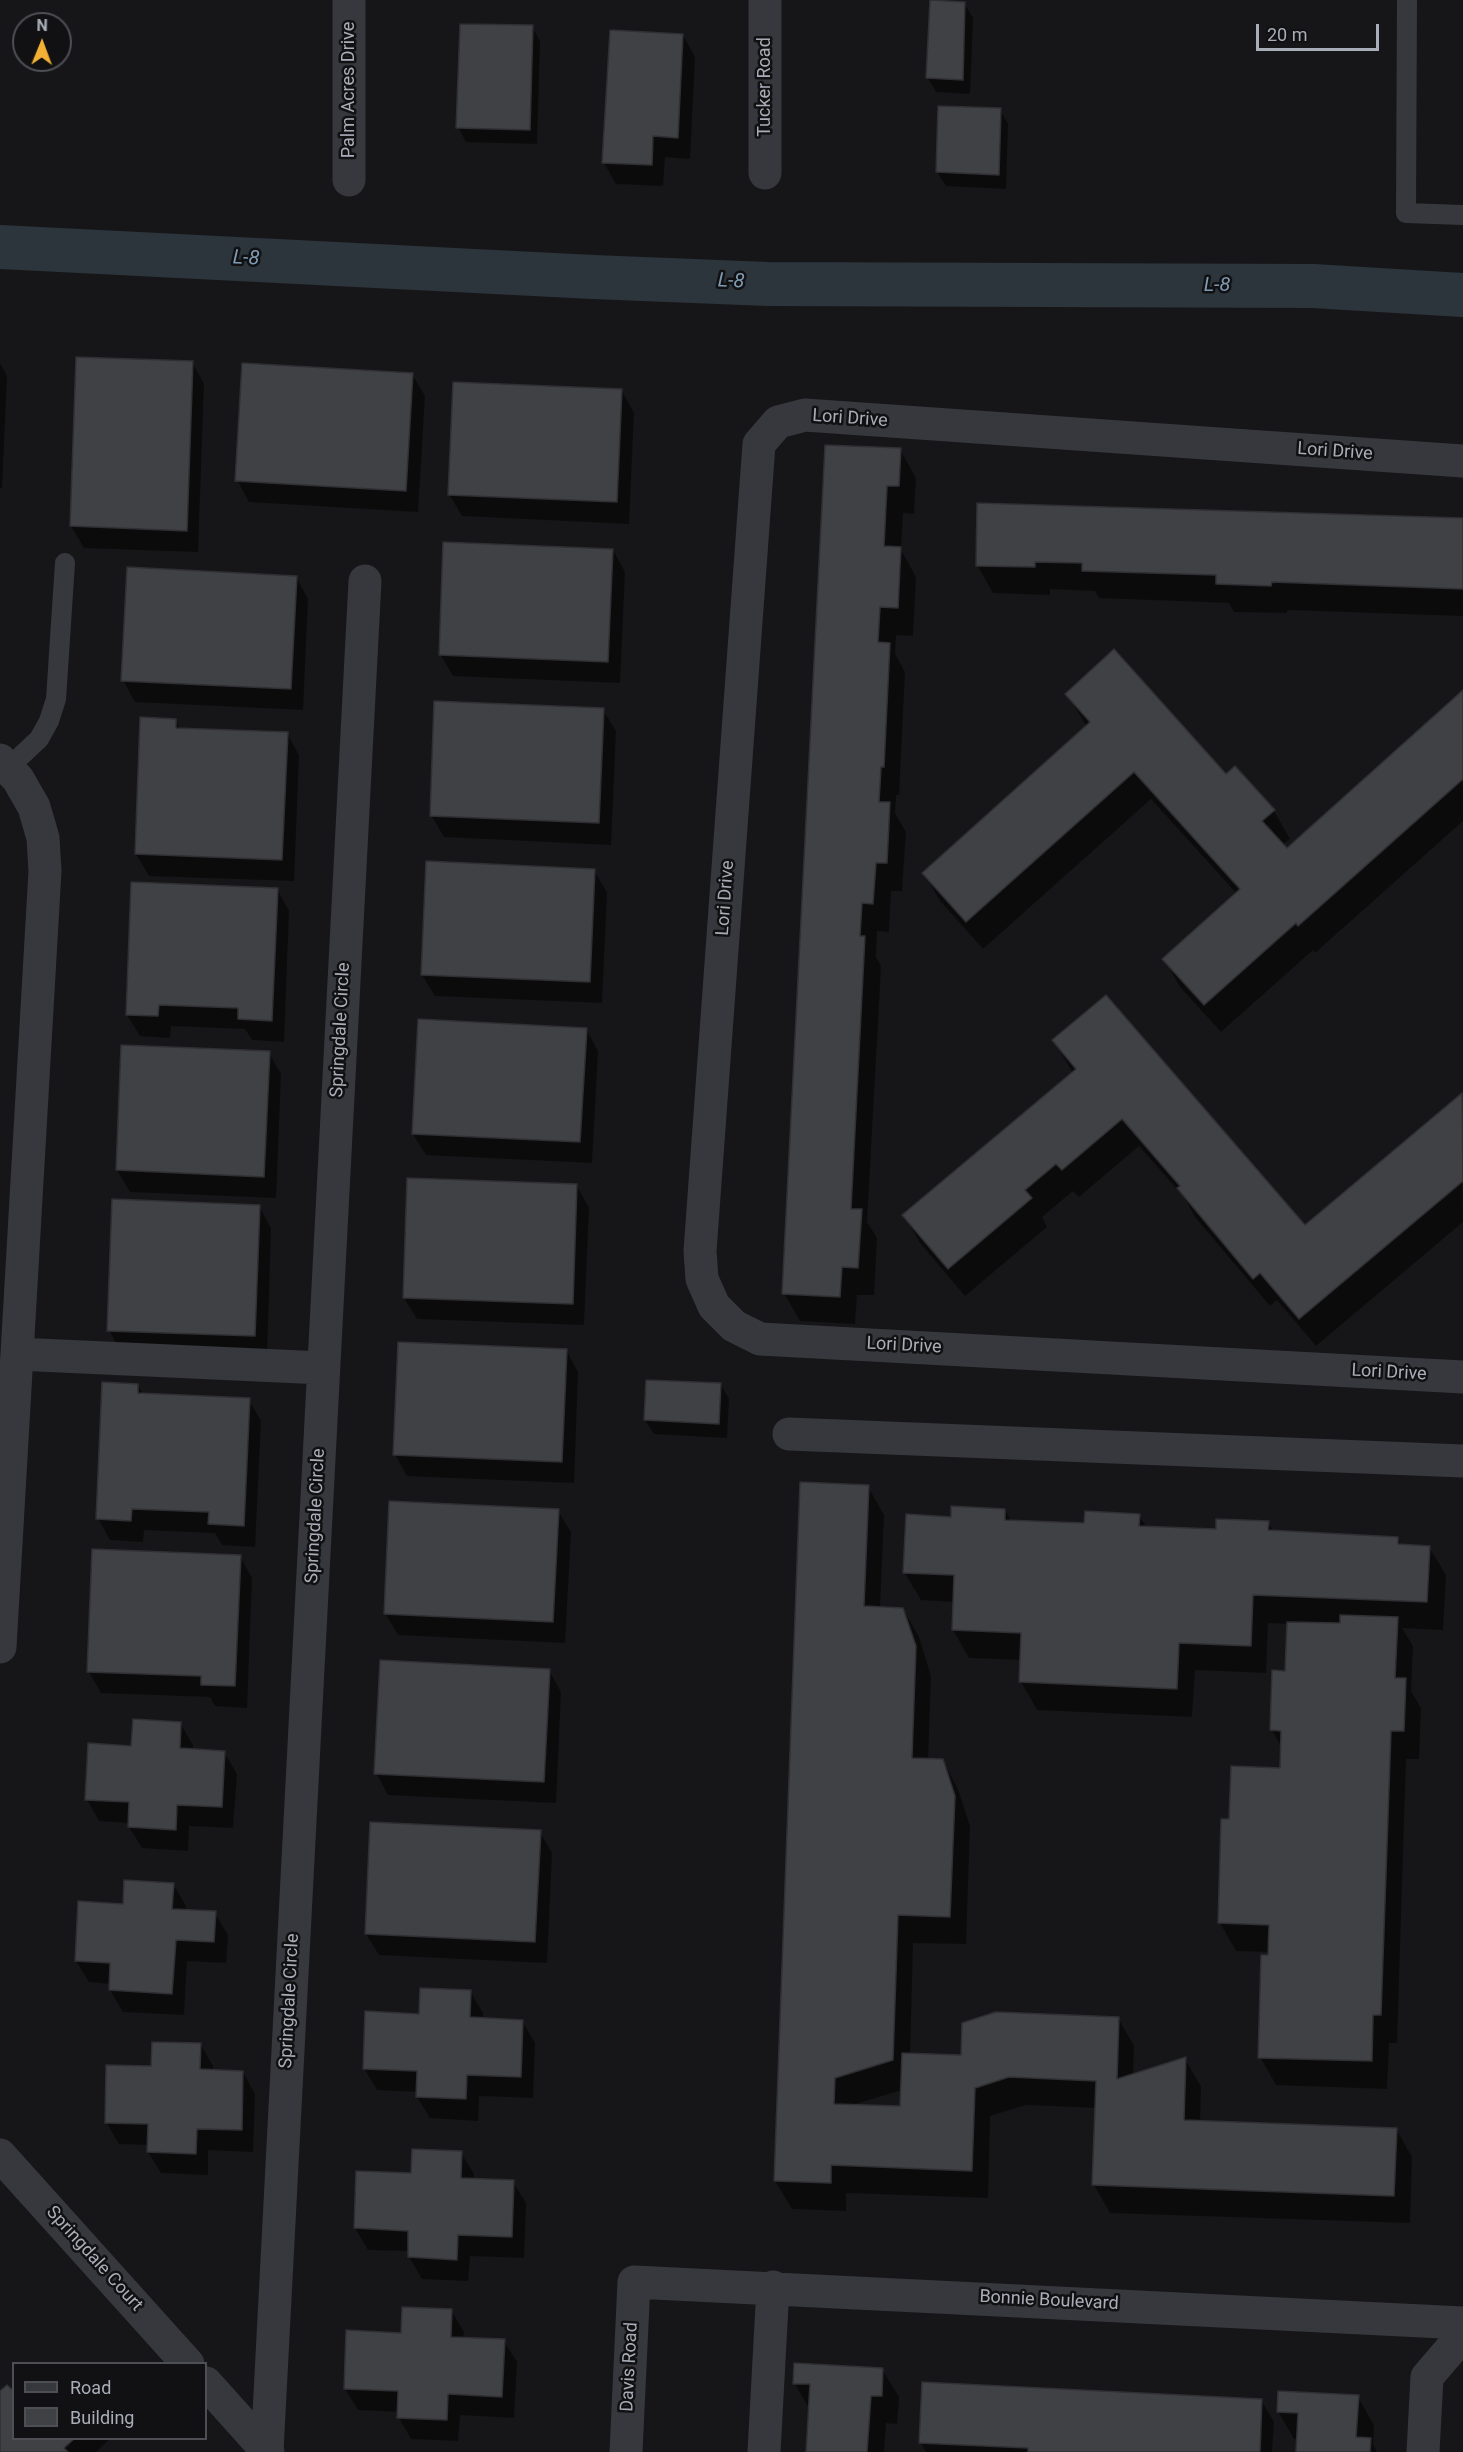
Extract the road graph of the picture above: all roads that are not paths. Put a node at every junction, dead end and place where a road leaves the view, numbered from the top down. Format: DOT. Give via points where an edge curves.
graph roads {
  1 [pos="349,0"];
  2 [pos="765,0"];
  3 [pos="1407,0"];
  4 [pos="765,173"];
  5 [pos="349,180"];
  6 [pos="1463,215"];
  7 [pos="1463,461"];
  8 [pos="65,563"];
  9 [pos="365,581"];
  10 [pos="4,764"];
  11 [pos="17,1354"];
  12 [pos="323,1368"];
  13 [pos="1463,1377"];
  14 [pos="789,1434"];
  15 [pos="1463,1461"];
  16 [pos="0,1647"];
  17 [pos="0,2155"];
  18 [pos="634,2282"];
  19 [pos="773,2287"];
  20 [pos="1463,2323"];
  21 [pos="1463,2335"];
  22 [pos="186,2362"];
  23 [pos="207,2384"];
  24 [pos="268,2451"];
  25 [pos="626,2452"];
  26 [pos="764,2452"];
  27 [pos="1423,2452"];
  1 -- 5 [label="street, Palm Acres Drive"];
  2 -- 4 [label="street, Tucker Road"];
  3 -- 6 [label="lane" via="1406,213"];
  7 -- 13 [label="street, Lori Drive" via="805,415 778,422 759,444 700,1251 702,1279 714,1306 734,1326 760,1339"];
  8 -- 10 [label="lane" via="56,699 39,739"];
  9 -- 12 [label="street, Springdale Circle"];
  10 -- 11 [label="street" via="34,807 43,838 45,871"];
  11 -- 12 [label="street"];
  11 -- 16 [label="street"];
  12 -- 24 [label="street, Springdale Circle"];
  14 -- 15 [label="street"];
  17 -- 22 [label="street, Springdale Court"];
  18 -- 19 [label="street, Bonnie Boulevard"];
  18 -- 25 [label="street, Davis Road"];
  19 -- 20 [label="street, Bonnie Boulevard"];
  19 -- 26 [label="street"];
  21 -- 27 [label="street" via="1427,2377"];
  23 -- 24 [label="street"];
}
